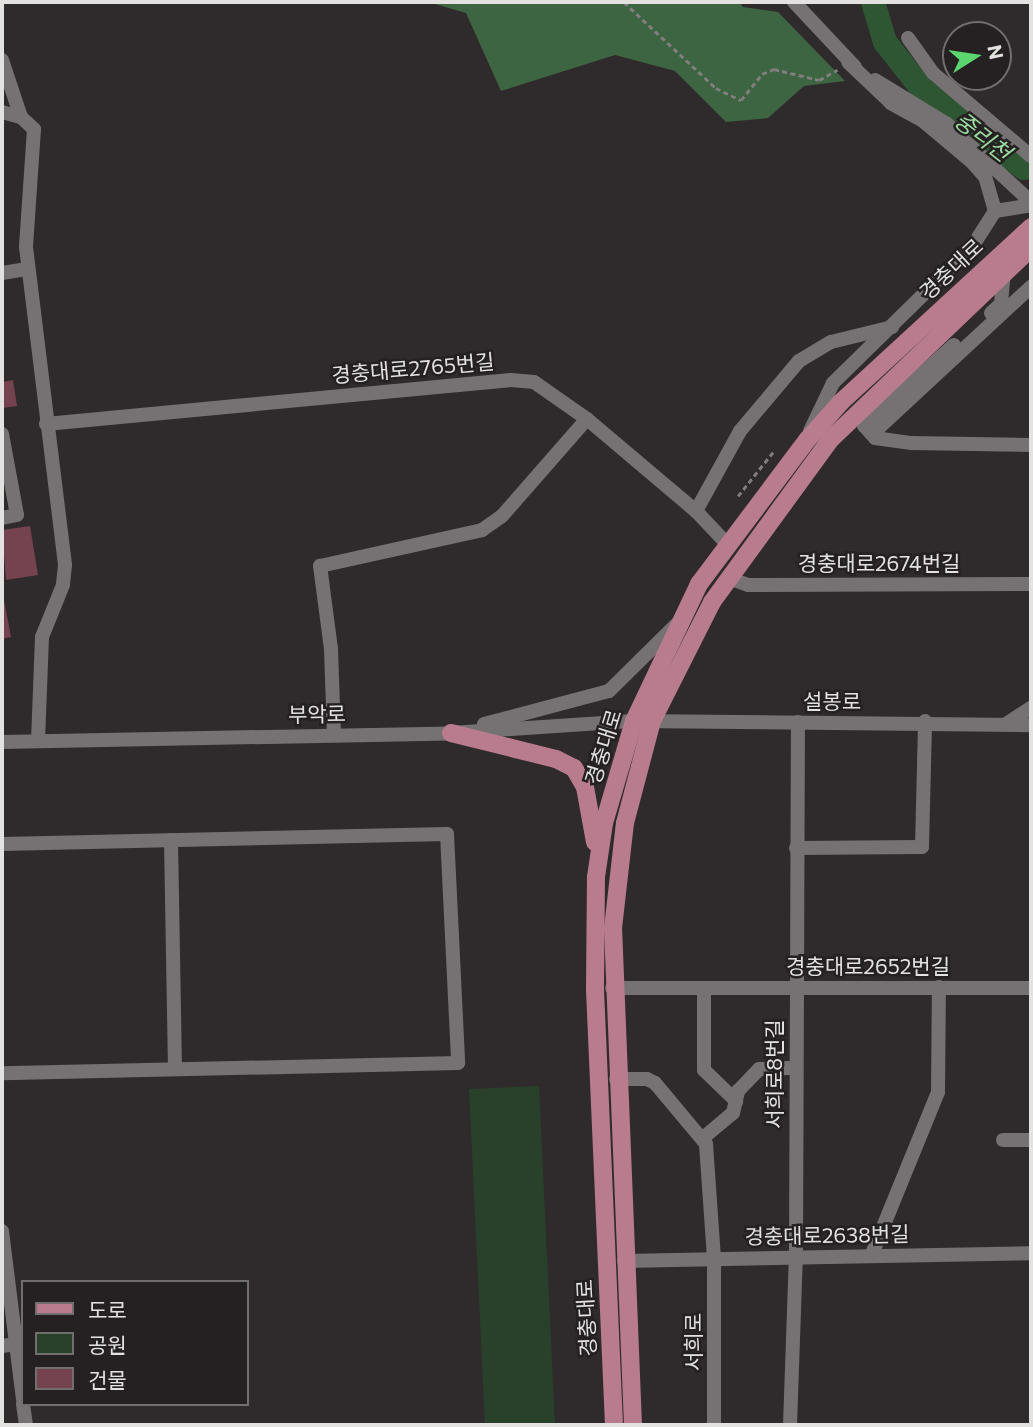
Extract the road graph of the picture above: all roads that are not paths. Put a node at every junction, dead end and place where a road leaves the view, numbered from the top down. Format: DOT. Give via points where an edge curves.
graph roads {
  1 [pos="794,2"];
  2 [pos="908,38"];
  3 [pos="2,60"];
  4 [pos="846,61"];
  5 [pos="2,112"];
  6 [pos="21,117"];
  7 [pos="1031,156"];
  8 [pos="1031,204"];
  9 [pos="995,211"];
  10 [pos="1031,227"];
  11 [pos="1020,250"];
  12 [pos="28,269"];
  13 [pos="2,274"];
  14 [pos="1031,287"];
  15 [pos="893,326"];
  16 [pos="587,419"];
  17 [pos="46,424"];
  18 [pos="863,425"];
  19 [pos="2,434"];
  20 [pos="1031,445"];
  21 [pos="801,448"];
  22 [pos="696,511"];
  23 [pos="2,518"];
  24 [pos="726,543"];
  25 [pos="728,578"];
  26 [pos="1031,584"];
  27 [pos="678,623"];
  28 [pos="1031,708"];
  29 [pos="634,721"];
  30 [pos="652,721"];
  31 [pos="799,722"];
  32 [pos="925,722"];
  33 [pos="1005,724"];
  34 [pos="1031,724"];
  35 [pos="451,733"];
  36 [pos="334,735"];
  37 [pos="1031,736"];
  38 [pos="38,740"];
  39 [pos="2,742"];
  40 [pos="171,840"];
  41 [pos="2,844"];
  42 [pos="796,848"];
  43 [pos="596,877"];
  44 [pos="795,987"];
  45 [pos="612,988"];
  46 [pos="704,988"];
  47 [pos="939,988"];
  48 [pos="1031,988"];
  49 [pos="795,1068"];
  50 [pos="175,1069"];
  51 [pos="2,1073"];
  52 [pos="616,1079"];
  53 [pos="736,1101"];
  54 [pos="703,1138"];
  55 [pos="1003,1140"];
  56 [pos="1031,1140"];
  57 [pos="2,1231"];
  58 [pos="1031,1253"];
  59 [pos="872,1254"];
  60 [pos="796,1256"];
  61 [pos="714,1258"];
  62 [pos="624,1261"];
  63 [pos="9,1345"];
  64 [pos="21,1391"];
  65 [pos="23,1406"];
  66 [pos="26,1425"];
  67 [pos="614,1425"];
  68 [pos="633,1425"];
  69 [pos="714,1425"];
  70 [pos="790,1425"];
  1 -- 4 [label="street"];
  2 -- 7 [label="street" via="933,73"];
  3 -- 6 [label="street"];
  4 -- 8 [label="street" via="947,124"];
  4 -- 9 [label="street" via="891,103 923,121 973,163 985,177"];
  5 -- 6 [label="street"];
  6 -- 12 [label="street" via="34,129 35,150 26,221"];
  8 -- 9 [label="street"];
  9 -- 15 [label="street" via="989,227 972,247"];
  10 -- 11 [label="main road, 경충대로"];
  11 -- 18 [label="main road, 경충대로"];
  11 -- 21 [label="main road, 경충대로" via="841,402"];
  12 -- 13 [label="street"];
  12 -- 17 [label="street"];
  14 -- 18 [label="street"];
  15 -- 21 [label="street" via="833,383"];
  15 -- 22 [label="street" via="831,342 799,361 740,430"];
  16 -- 17 [label="street, 경충대로2765번길" via="551,390 511,380"];
  16 -- 22 [label="street, 경충대로2765번길"];
  16 -- 36 [label="street" via="502,516 482,530 320,566 331,649"];
  17 -- 38 [label="street" via="65,565 63,585 42,637"];
  18 -- 20 [label="street" via="912,443"];
  18 -- 25 [label="main road, 경충대로"];
  19 -- 23 [label="street" via="17,515"];
  21 -- 24 [label="main road, 경충대로"];
  22 -- 24 [label="street, 경충대로2765번길"];
  24 -- 27 [label="main road, 경충대로"];
  25 -- 26 [label="street, 경충대로2674번길" via="748,584"];
  25 -- 30 [label="main road, 경충대로" via="679,661"];
  27 -- 29 [label="main road, 경충대로"];
  27 -- 35 [label="street" via="609,691"];
  28 -- 33 [label="street"];
  29 -- 30 [label="street, 설봉로"];
  29 -- 35 [label="street, 부악로"];
  29 -- 43 [label="main road, 경충대로" via="604,823"];
  30 -- 31 [label="street, 설봉로"];
  30 -- 45 [label="main road, 경충대로" via="623,836"];
  31 -- 32 [label="street, 설봉로"];
  31 -- 42 [label="street, 서희로8번길"];
  32 -- 33 [label="street, 설봉로"];
  32 -- 42 [label="street" via="922,847"];
  33 -- 34 [label="street, 설봉로"];
  33 -- 37 [label="street"];
  35 -- 36 [label="street, 부악로"];
  35 -- 43 [label="main road" via="556,759 574,768 594,820"];
  36 -- 38 [label="street, 부악로"];
  38 -- 39 [label="street, 부악로"];
  40 -- 41 [label="street"];
  40 -- 50 [label="street"];
  40 -- 50 [label="street" via="447,834 458,1063"];
  42 -- 44 [label="street, 서희로8번길"];
  43 -- 67 [label="main road, 경충대로" via="596,988"];
  44 -- 46 [label="street, 경충대로2652번길"];
  44 -- 47 [label="street, 경충대로2652번길"];
  44 -- 49 [label="street, 서희로8번길"];
  45 -- 46 [label="street, 경충대로2652번길"];
  45 -- 52 [label="main road, 경충대로"];
  46 -- 53 [label="street" via="704,1070"];
  47 -- 48 [label="street, 경충대로2652번길"];
  47 -- 59 [label="street" via="938,1092"];
  49 -- 53 [label="street" via="759,1069 740,1088"];
  49 -- 60 [label="street, 서희로8번길"];
  50 -- 51 [label="street"];
  52 -- 54 [label="street" via="655,1083"];
  52 -- 62 [label="main road, 경충대로"];
  53 -- 54 [label="street" via="733,1114"];
  54 -- 61 [label="street"];
  55 -- 56 [label="street"];
  57 -- 63 [label="street"];
  58 -- 59 [label="street, 경충대로2638번길"];
  59 -- 60 [label="street, 경충대로2638번길"];
  60 -- 61 [label="street, 경충대로2638번길"];
  60 -- 70 [label="street, 서희로8번길"];
  61 -- 62 [label="street, 경충대로2638번길"];
  61 -- 69 [label="street, 서희로"];
  62 -- 68 [label="main road, 경충대로"];
  63 -- 64 [label="street"];
  65 -- 66 [label="street"];
}
